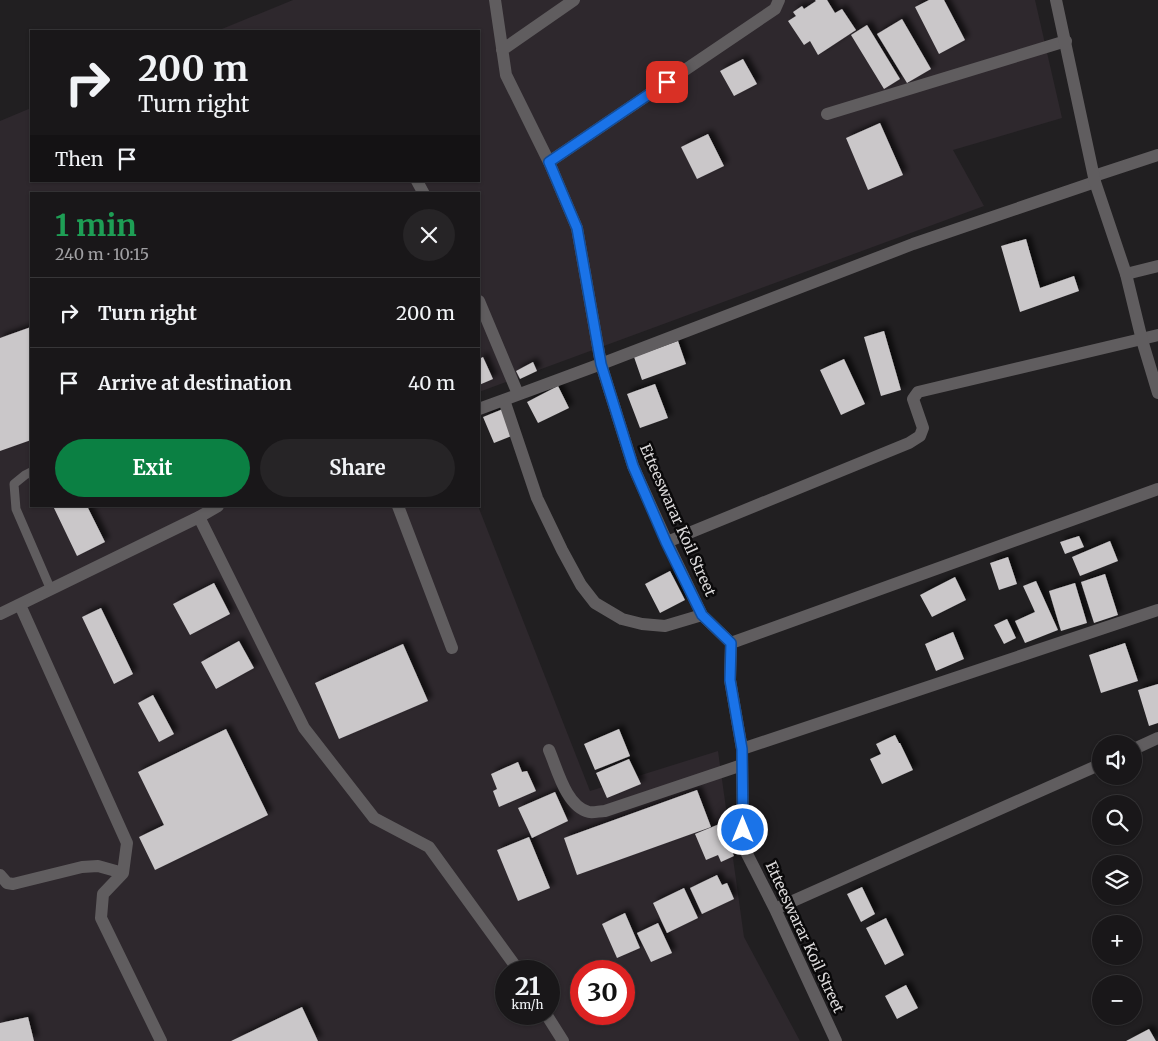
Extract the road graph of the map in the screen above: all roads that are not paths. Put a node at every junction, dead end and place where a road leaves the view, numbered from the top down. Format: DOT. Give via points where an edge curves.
graph roads {
  1 [pos="495,0"];
  2 [pos="574,0"];
  3 [pos="779,0"];
  4 [pos="1056,0"];
  5 [pos="1066,41"];
  6 [pos="502,50"];
  7 [pos="827,114"];
  8 [pos="1158,155"];
  9 [pos="549,162"];
  10 [pos="1095,179"];
  11 [pos="1158,266"];
  12 [pos="1126,274"];
  13 [pos="480,304"];
  14 [pos="1158,335"];
  15 [pos="1142,340"];
  16 [pos="601,364"];
  17 [pos="1158,393"];
  18 [pos="518,394"];
  19 [pos="504,400"];
  20 [pos="480,409"];
  21 [pos="30,472"];
  22 [pos="1158,489"];
  23 [pos="216,507"];
  24 [pos="398,507"];
  25 [pos="199,517"];
  26 [pos="666,542"];
  27 [pos="51,590"];
  28 [pos="20,605"];
  29 [pos="1158,610"];
  30 [pos="0,614"];
  31 [pos="702,615"];
  32 [pos="731,643"];
  33 [pos="452,648"];
  34 [pos="1158,738"];
  35 [pos="1142,745"];
  36 [pos="742,749"];
  37 [pos="549,750"];
  38 [pos="742,765"];
  39 [pos="1092,768"];
  40 [pos="123,873"];
  41 [pos="0,875"];
  42 [pos="775,909"];
  43 [pos="511,960"];
  44 [pos="553,1025"];
  45 [pos="161,1041"];
  46 [pos="563,1041"];
  47 [pos="836,1041"];
  1 -- 6 [label="street, Etteeswarar Koil Street"];
  2 -- 6 [label="street"];
  3 -- 9 [label="street" via="775,9"];
  4 -- 5 [label="street"];
  5 -- 7 [label="street"];
  5 -- 10 [label="street"];
  6 -- 9 [label="street, Etteeswarar Koil Street" via="506,76"];
  8 -- 10 [label="street"];
  9 -- 16 [label="street, Etteeswarar Koil Street" via="577,228"];
  10 -- 12 [label="street"];
  10 -- 16 [label="street" via="913,244"];
  11 -- 12 [label="street"];
  12 -- 15 [label="street"];
  13 -- 18 [label="street"];
  14 -- 15 [label="street"];
  15 -- 17 [label="street"];
  15 -- 26 [label="street" via="918,392 913,399 922,428 920,436 909,443"];
  16 -- 18 [label="street"];
  16 -- 26 [label="street, Etteeswarar Koil Street" via="633,466"];
  18 -- 19 [label="street"];
  19 -- 20 [label="street"];
  19 -- 31 [label="street" via="538,498 581,585 595,602 622,619 642,624 664,626"];
  21 -- 27 [label="lane" via="14,484 16,509"];
  22 -- 32 [label="street"];
  23 -- 25 [label="street"];
  24 -- 33 [label="street"];
  25 -- 27 [label="street"];
  25 -- 43 [label="street" via="304,728 374,818 430,847"];
  26 -- 31 [label="street, Etteeswarar Koil Street"];
  27 -- 28 [label="street"];
  28 -- 30 [label="street"];
  28 -- 40 [label="street" via="127,843"];
  29 -- 36 [label="street"];
  31 -- 32 [label="street, Etteeswarar Koil Street"];
  32 -- 36 [label="street, Etteeswarar Koil Street" via="730,680"];
  34 -- 35 [label="street"];
  36 -- 38 [label="street, Etteeswarar Koil Street"];
  37 -- 38 [label="street" via="566,792 576,805 589,812 605,811"];
  38 -- 42 [label="street, Etteeswarar Koil Street" via="743,846"];
  39 -- 42 [label="street"];
  40 -- 41 [label="street" via="98,866 82,867 13,884"];
  40 -- 45 [label="street" via="104,894 101,918"];
  42 -- 47 [label="street, Etteeswarar Koil Street"];
  44 -- 46 [label="street"];
}
